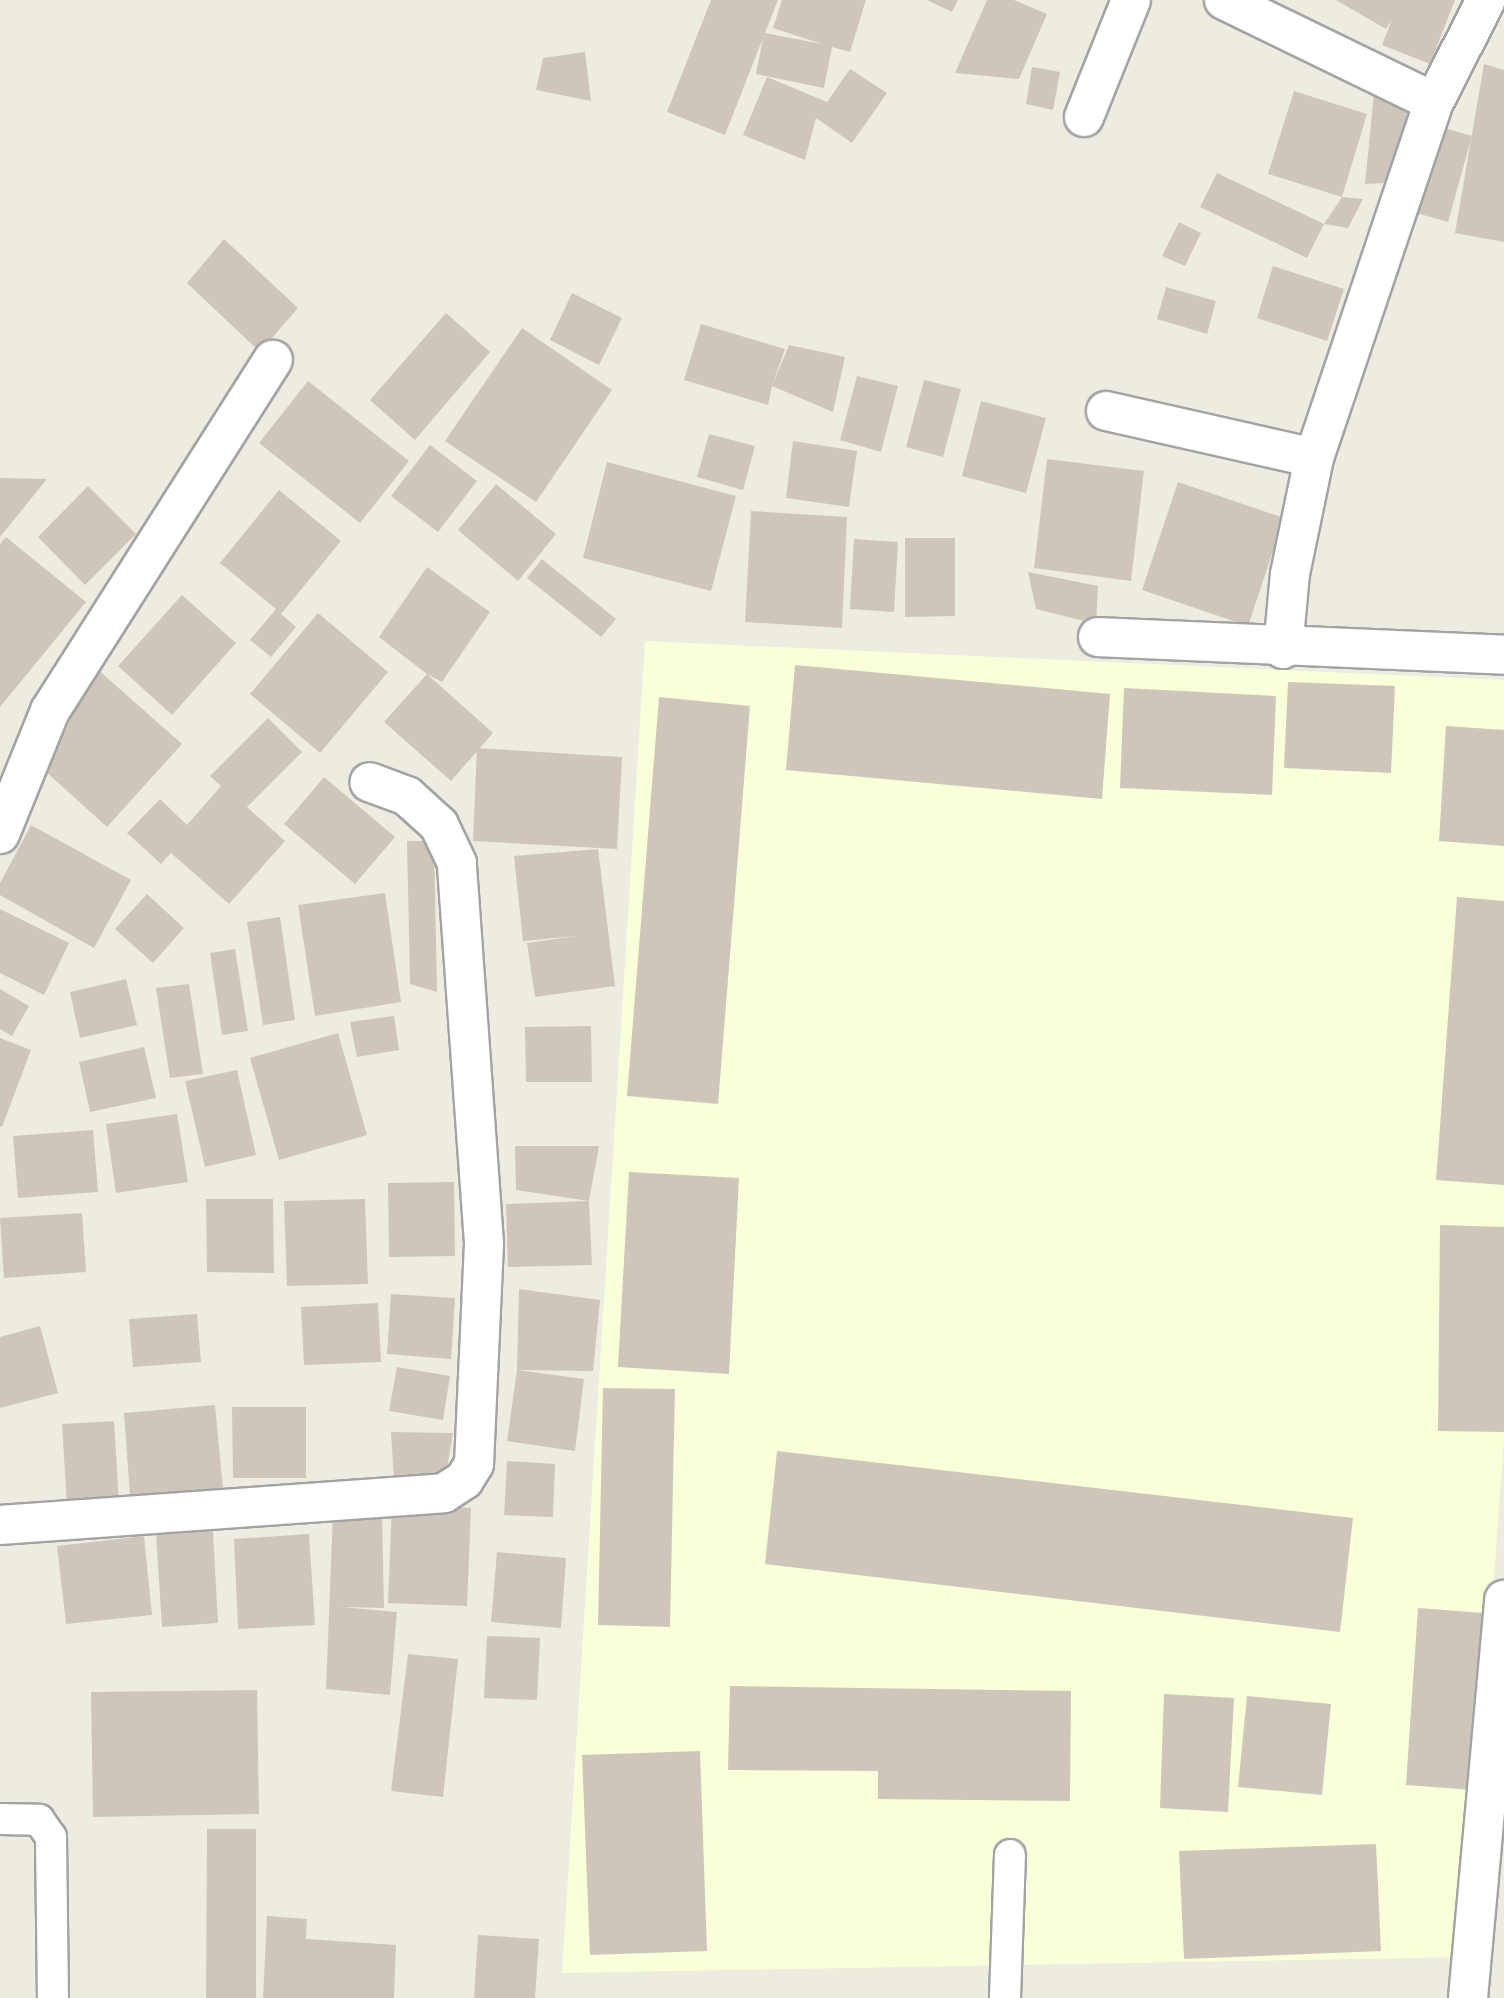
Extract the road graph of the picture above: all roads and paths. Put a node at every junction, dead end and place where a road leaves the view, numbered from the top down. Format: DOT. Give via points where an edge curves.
graph roads {
  1 [pos="1131,0"];
  2 [pos="1224,0"];
  3 [pos="1486,0"];
  4 [pos="1434,102"];
  5 [pos="1084,117"];
  6 [pos="273,359"];
  7 [pos="1106,411"];
  8 [pos="1314,458"];
  9 [pos="1098,637"];
  10 [pos="1283,649"];
  11 [pos="1504,655"];
  12 [pos="369,782"];
  13 [pos="0,834"];
  14 [pos="0,1525"];
  15 [pos="1504,1600"];
  16 [pos="0,1819"];
  17 [pos="1010,1855"];
  18 [pos="53,1998"];
  19 [pos="1005,1998"];
  20 [pos="1468,1998"];
  1 -- 5 [label="street"];
  2 -- 4 [label="street"];
  3 -- 4 [label="street"];
  4 -- 8 [label="street"];
  6 -- 13 [label="street" via="61,692"];
  7 -- 8 [label="street"];
  8 -- 10 [label="street" via="1290,574"];
  9 -- 10 [label="street"];
  10 -- 11 [label="street"];
  12 -- 14 [label="street" via="407,796 439,825 457,863 484,1243 474,1464 464,1480 444,1493"];
  15 -- 20 [label="street"];
  16 -- 18 [label="lane" via="40,1820 51,1837"];
  17 -- 19 [label="lane"];
}
